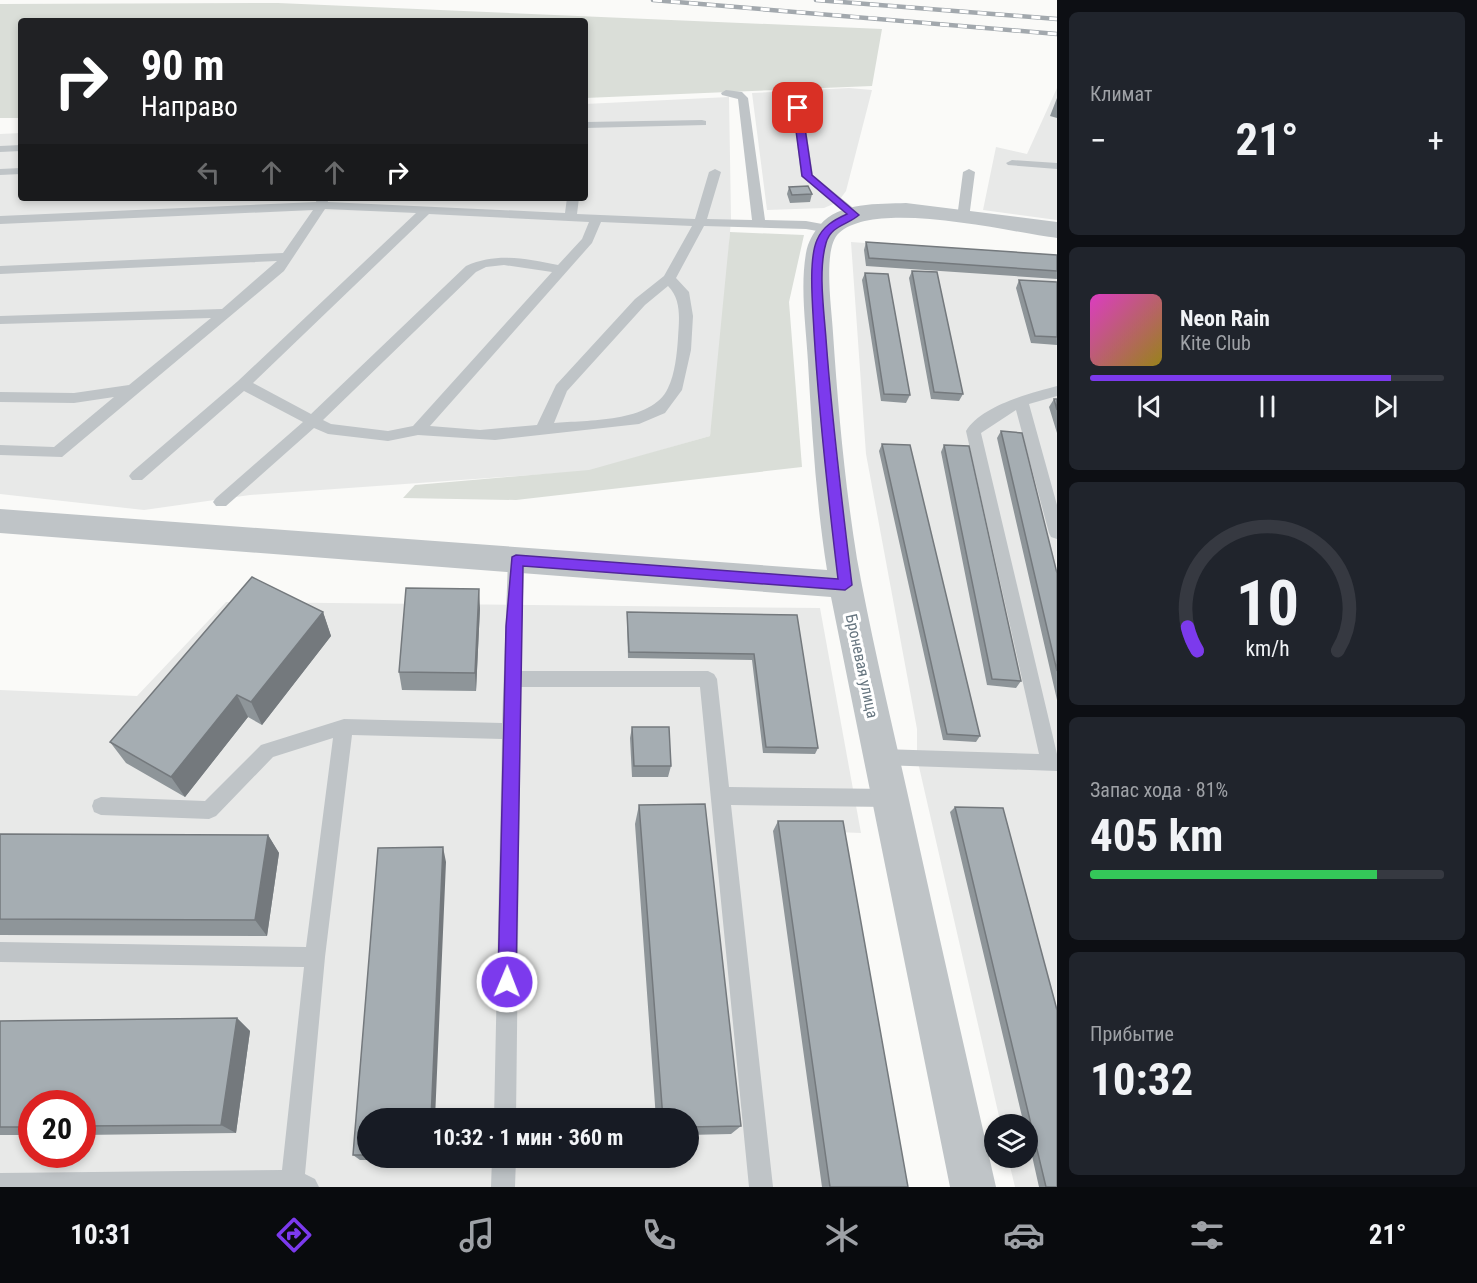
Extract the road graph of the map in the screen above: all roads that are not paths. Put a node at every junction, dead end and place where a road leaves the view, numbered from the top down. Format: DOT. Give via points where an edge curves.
graph roads {
  1 [pos="726,93"];
  2 [pos="798,108"];
  3 [pos="702,123"];
  4 [pos="588,125"];
  5 [pos="18,148"];
  6 [pos="0,149"];
  7 [pos="1012,163"];
  8 [pos="1057,166"];
  9 [pos="18,171"];
  10 [pos="0,172"];
  11 [pos="715,172"];
  12 [pos="969,172"];
  13 [pos="488,201"];
  14 [pos="573,201"];
  15 [pos="322,202"];
  16 [pos="426,210"];
  17 [pos="486,213"];
  18 [pos="572,217"];
  19 [pos="597,218"];
  20 [pos="963,218"];
  21 [pos="0,220"];
  22 [pos="842,222"];
  23 [pos="700,223"];
  24 [pos="759,224"];
  25 [pos="1057,230"];
  26 [pos="286,257"];
  27 [pos="0,270"];
  28 [pos="561,270"];
  29 [pos="669,279"];
  30 [pos="225,313"];
  31 [pos="0,320"];
  32 [pos="243,384"];
  33 [pos="133,390"];
  34 [pos="1057,391"];
  35 [pos="0,397"];
  36 [pos="1021,402"];
  37 [pos="314,421"];
  38 [pos="418,430"];
  39 [pos="542,430"];
  40 [pos="0,450"];
  41 [pos="137,477"];
  42 [pos="221,502"];
  43 [pos="0,521"];
  44 [pos="1057,533"];
  45 [pos="516,560"];
  46 [pos="845,585"];
  47 [pos="512,679"];
  48 [pos="344,727"];
  49 [pos="511,731"];
  50 [pos="881,757"];
  51 [pos="1053,763"];
  52 [pos="721,796"];
  53 [pos="890,798"];
  54 [pos="101,806"];
  55 [pos="0,952"];
  56 [pos="315,957"];
  57 [pos="505,1108"];
  58 [pos="504,1168"];
  59 [pos="0,1185"];
  60 [pos="297,1185"];
  61 [pos="503,1187"];
  62 [pos="761,1187"];
  63 [pos="973,1187"];
  1 -- 24 [label="lane" via="743,98"];
  2 -- 22 [label="lane" via="807,176"];
  3 -- 4 [label="lane"];
  5 -- 6 [label="lane"];
  7 -- 8 [label="lane"];
  9 -- 10 [label="lane"];
  11 -- 23 [label="lane"];
  12 -- 20 [label="lane"];
  13 -- 17 [label="lane"];
  14 -- 18 [label="lane"];
  15 -- 16 [label="lane"];
  15 -- 21 [label="lane"];
  15 -- 26 [label="lane"];
  16 -- 17 [label="lane"];
  16 -- 32 [label="lane"];
  17 -- 18 [label="lane"];
  18 -- 19 [label="lane"];
  19 -- 23 [label="lane"];
  19 -- 28 [label="lane" via="588,240"];
  20 -- 22 [label="street" via="904,209 875,210"];
  20 -- 25 [label="street"];
  22 -- 24 [label="lane"];
  22 -- 46 [label="street, Броневая улица" via="821,242 818,304 826,433"];
  23 -- 24 [label="lane"];
  23 -- 29 [label="lane"];
  26 -- 27 [label="lane"];
  26 -- 30 [label="lane" via="279,268"];
  28 -- 37 [label="lane" via="501,259 471,269"];
  28 -- 38 [label="lane"];
  29 -- 39 [label="lane" via="640,302 561,389"];
  29 -- 39 [label="lane" via="682,292 686,316 684,350 675,390 660,410 634,420"];
  30 -- 31 [label="lane"];
  30 -- 33 [label="lane"];
  32 -- 37 [label="lane"];
  32 -- 41 [label="lane"];
  33 -- 35 [label="lane" via="74,398"];
  33 -- 40 [label="lane" via="57,453"];
  34 -- 36 [label="lane"];
  36 -- 44 [label="lane"];
  36 -- 51 [label="lane" via="990,416 973,431"];
  37 -- 38 [label="lane" via="328,429 388,436"];
  37 -- 42 [label="lane"];
  38 -- 39 [label="lane" via="464,436 511,436"];
  43 -- 45 [label="street"];
  45 -- 46 [label="street"];
  45 -- 47 [label="lane"];
  46 -- 50 [label="street, Броневая улица"];
  47 -- 49 [label="lane"];
  47 -- 52 [label="lane" via="708,679"];
  48 -- 49 [label="lane"];
  48 -- 54 [label="lane" via="267,751 209,810"];
  48 -- 56 [label="lane"];
  49 -- 57 [label="lane"];
  50 -- 51 [label="lane"];
  50 -- 53 [label="street, Броневая улица"];
  52 -- 53 [label="lane"];
  52 -- 62 [label="lane"];
  53 -- 63 [label="street, Броневая улица"];
  55 -- 56 [label="lane"];
  56 -- 60 [label="lane"];
  58 -- 61 [label="lane"];
  59 -- 60 [label="lane"];
}
